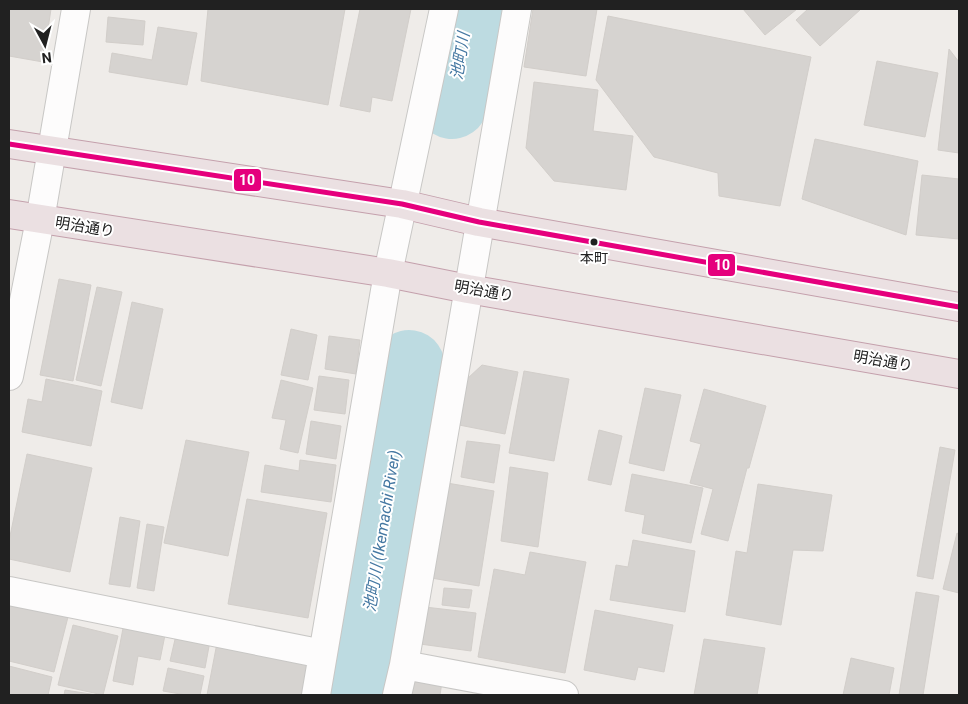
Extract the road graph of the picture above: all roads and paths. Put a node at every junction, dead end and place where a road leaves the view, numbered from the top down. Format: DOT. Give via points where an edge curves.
graph roads {
  1 [pos="76,9"];
  2 [pos="444,9"];
  3 [pos="517,9"];
  4 [pos="9,144"];
  5 [pos="52,151"];
  6 [pos="402,204"];
  7 [pos="9,214"];
  8 [pos="40,220"];
  9 [pos="479,222"];
  10 [pos="388,273"];
  11 [pos="468,289"];
  12 [pos="959,307"];
  13 [pos="959,374"];
  14 [pos="9,376"];
  15 [pos="9,591"];
  16 [pos="323,654"];
  17 [pos="404,665"];
  18 [pos="316,695"];
  19 [pos="397,695"];
  20 [pos="564,695"];
  1 -- 5 [label="street"];
  2 -- 6 [label="street"];
  3 -- 9 [label="street"];
  4 -- 5 [label="highway"];
  5 -- 6 [label="highway"];
  5 -- 8 [label="street"];
  6 -- 9 [label="highway"];
  6 -- 10 [label="street"];
  7 -- 8 [label="highway, 明治通り"];
  8 -- 10 [label="highway, 明治通り"];
  8 -- 14 [label="street"];
  9 -- 11 [label="street"];
  9 -- 12 [label="highway"];
  10 -- 11 [label="highway, 明治通り"];
  10 -- 16 [label="street"];
  11 -- 13 [label="highway, 明治通り"];
  11 -- 17 [label="street"];
  15 -- 16 [label="street"];
  16 -- 18 [label="street"];
  17 -- 19 [label="street"];
  17 -- 20 [label="street"];
}
